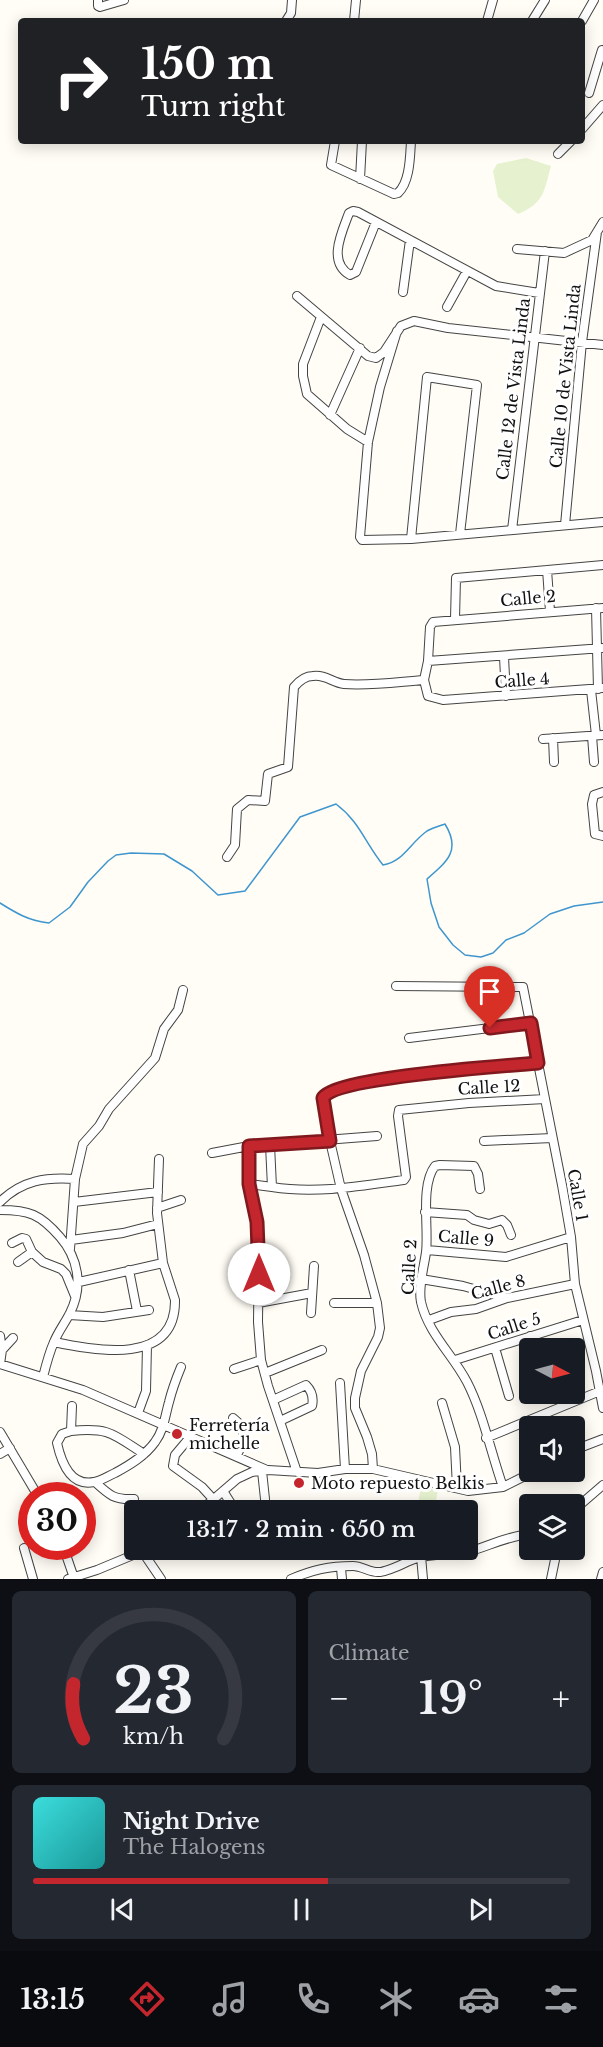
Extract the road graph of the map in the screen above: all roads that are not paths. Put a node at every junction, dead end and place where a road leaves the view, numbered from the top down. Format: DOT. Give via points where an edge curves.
graph roads {
  1 [pos="98,0"];
  2 [pos="123,0"];
  3 [pos="291,0"];
  4 [pos="356,0"];
  5 [pos="545,0"];
  6 [pos="594,0"];
  7 [pos="490,1"];
  8 [pos="288,18"];
  9 [pos="354,18"];
  10 [pos="487,18"];
  11 [pos="534,18"];
  12 [pos="584,18"];
  13 [pos="602,50"];
  14 [pos="601,64"];
  15 [pos="589,93"];
  16 [pos="603,105"];
  17 [pos="585,126"];
  18 [pos="334,144"];
  19 [pos="362,144"];
  20 [pos="411,144"];
  21 [pos="568,144"];
  22 [pos="558,154"];
  23 [pos="360,179"];
  24 [pos="375,222"];
  25 [pos="603,222"];
  26 [pos="597,232"];
  27 [pos="410,240"];
  28 [pos="517,249"];
  29 [pos="545,251"];
  30 [pos="467,271"];
  31 [pos="403,292"];
  32 [pos="539,292"];
  33 [pos="297,296"];
  34 [pos="447,307"];
  35 [pos="321,317"];
  36 [pos="397,331"];
  37 [pos="534,338"];
  38 [pos="582,342"];
  39 [pos="603,345"];
  40 [pos="360,348"];
  41 [pos="330,415"];
  42 [pos="368,442"];
  43 [pos="603,522"];
  44 [pos="565,525"];
  45 [pos="512,530"];
  46 [pos="460,534"];
  47 [pos="411,539"];
  48 [pos="603,565"];
  49 [pos="547,570"];
  50 [pos="599,608"];
  51 [pos="550,612"];
  52 [pos="455,619"];
  53 [pos="600,649"];
  54 [pos="504,657"];
  55 [pos="428,661"];
  56 [pos="424,680"];
  57 [pos="597,689"];
  58 [pos="506,696"];
  59 [pos="597,735"];
  60 [pos="553,738"];
  61 [pos="543,739"];
  62 [pos="554,762"];
  63 [pos="594,762"];
  64 [pos="603,792"];
  65 [pos="603,837"];
  66 [pos="226,857"];
  67 [pos="396,986"];
  68 [pos="183,990"];
  69 [pos="531,1023"];
  70 [pos="409,1038"];
  71 [pos="538,1063"];
  72 [pos="545,1099"];
  73 [pos="377,1136"];
  74 [pos="552,1138"];
  75 [pos="330,1141"];
  76 [pos="484,1141"];
  77 [pos="270,1145"];
  78 [pos="249,1146"];
  79 [pos="212,1153"];
  80 [pos="159,1160"];
  81 [pos="75,1179"];
  82 [pos="249,1184"];
  83 [pos="272,1187"];
  84 [pos="480,1188"];
  85 [pos="341,1189"];
  86 [pos="158,1192"];
  87 [pos="181,1200"];
  88 [pos="0,1202"];
  89 [pos="74,1202"];
  90 [pos="157,1208"];
  91 [pos="0,1210"];
  92 [pos="425,1212"];
  93 [pos="158,1224"];
  94 [pos="510,1235"];
  95 [pos="571,1237"];
  96 [pos="12,1243"];
  97 [pos="71,1245"];
  98 [pos="427,1250"];
  99 [pos="32,1252"];
  100 [pos="18,1262"];
  101 [pos="163,1263"];
  102 [pos="314,1266"];
  103 [pos="129,1270"];
  104 [pos="421,1279"];
  105 [pos="79,1281"];
  106 [pos="575,1284"];
  107 [pos="312,1293"];
  108 [pos="507,1298"];
  109 [pos="76,1299"];
  110 [pos="334,1302"];
  111 [pos="258,1303"];
  112 [pos="377,1303"];
  113 [pos="149,1310"];
  114 [pos="137,1311"];
  115 [pos="311,1313"];
  116 [pos="69,1315"];
  117 [pos="429,1320"];
  118 [pos="583,1320"];
  119 [pos="0,1336"];
  120 [pos="530,1336"];
  121 [pos="13,1338"];
  122 [pos="54,1342"];
  123 [pos="147,1345"];
  124 [pos="495,1348"];
  125 [pos="2,1350"];
  126 [pos="322,1350"];
  127 [pos="261,1360"];
  128 [pos="455,1360"];
  129 [pos="0,1364"];
  130 [pos="181,1367"];
  131 [pos="234,1369"];
  132 [pos="265,1373"];
  133 [pos="43,1377"];
  134 [pos="340,1383"];
  135 [pos="600,1391"];
  136 [pos="509,1396"];
  137 [pos="273,1400"];
  138 [pos="442,1403"];
  139 [pos="72,1406"];
  140 [pos="603,1408"];
  141 [pos="138,1413"];
  142 [pos="233,1418"];
  143 [pos="280,1421"];
  144 [pos="165,1424"];
  145 [pos="71,1431"];
  146 [pos="0,1432"];
  147 [pos="191,1436"];
  148 [pos="486,1438"];
  149 [pos="603,1439"];
  150 [pos="585,1446"];
  151 [pos="10,1448"];
  152 [pos="0,1454"];
  153 [pos="144,1454"];
  154 [pos="237,1455"];
  155 [pos="345,1469"];
  156 [pos="373,1469"];
  157 [pos="265,1470"];
  158 [pos="297,1472"];
  159 [pos="519,1479"];
  160 [pos="30,1482"];
  161 [pos="83,1482"];
  162 [pos="95,1482"];
  163 [pos="96,1483"];
  164 [pos="603,1485"];
  165 [pos="503,1487"];
  166 [pos="457,1488"];
  167 [pos="223,1491"];
  168 [pos="134,1499"];
  169 [pos="213,1499"];
  170 [pos="265,1499"];
  171 [pos="229,1500"];
  172 [pos="585,1501"];
  173 [pos="519,1535"];
  174 [pos="478,1548"];
  175 [pos="124,1559"];
  176 [pos="27,1560"];
  177 [pos="66,1560"];
  178 [pos="150,1560"];
  179 [pos="410,1560"];
  180 [pos="421,1560"];
  181 [pos="555,1560"];
  182 [pos="341,1568"];
  183 [pos="603,1572"];
  184 [pos="71,1578"];
  185 [pos="33,1579"];
  186 [pos="161,1579"];
  187 [pos="291,1579"];
  188 [pos="342,1579"];
  189 [pos="423,1579"];
  190 [pos="551,1579"];
  191 [pos="601,1579"];
  1 -- 2 [label="street" via="100,7"];
  3 -- 8 [label="street"];
  4 -- 9 [label="street"];
  5 -- 11 [label="street"];
  6 -- 12 [label="street"];
  7 -- 10 [label="street"];
  13 -- 14 [label="street"];
  14 -- 15 [label="street"];
  16 -- 17 [label="street"];
  18 -- 23 [label="street" via="331,165"];
  19 -- 23 [label="street"];
  20 -- 23 [label="street" via="406,175 398,193"];
  21 -- 22 [label="street"];
  24 -- 24 [label="street" via="353,211 349,213 337,249 341,267 350,275 356,272"];
  24 -- 27 [label="street"];
  25 -- 26 [label="street"];
  26 -- 29 [label="street" via="592,240 576,249 564,253"];
  26 -- 38 [label="street, Calle 10 de Vista Linda"];
  27 -- 30 [label="street"];
  27 -- 31 [label="street"];
  28 -- 29 [label="street"];
  29 -- 32 [label="street, Calle 12 de Vista Linda"];
  30 -- 32 [label="street" via="496,286"];
  30 -- 34 [label="street"];
  32 -- 37 [label="street, Calle 12 de Vista Linda"];
  33 -- 35 [label="street"];
  35 -- 40 [label="street"];
  35 -- 41 [label="street" via="303,364 303,376 307,394"];
  36 -- 37 [label="street" via="414,321"];
  36 -- 40 [label="street" via="380,356 369,356"];
  36 -- 42 [label="street"];
  37 -- 38 [label="street"];
  37 -- 45 [label="street, Calle 12 de Vista Linda"];
  38 -- 39 [label="street"];
  38 -- 44 [label="street, Calle 10 de Vista Linda"];
  40 -- 41 [label="street"];
  41 -- 42 [label="street"];
  42 -- 47 [label="street" via="360,537 366,541"];
  43 -- 44 [label="street"];
  44 -- 45 [label="street"];
  45 -- 46 [label="street"];
  46 -- 47 [label="street"];
  46 -- 47 [label="street" via="477,385 427,377"];
  48 -- 49 [label="street"];
  49 -- 51 [label="street"];
  49 -- 52 [label="street" via="458,578"];
  50 -- 51 [label="street, Calle 2"];
  50 -- 53 [label="street"];
  51 -- 52 [label="street, Calle 2"];
  52 -- 55 [label="street, Calle 2" via="431,623"];
  53 -- 54 [label="street"];
  53 -- 57 [label="street"];
  54 -- 55 [label="street"];
  54 -- 58 [label="street"];
  55 -- 56 [label="street"];
  56 -- 58 [label="street, Calle 4" via="428,696 443,700"];
  56 -- 66 [label="street" via="355,685 313,675 298,681 294,687 288,767 268,774 265,801 248,800 237,809 235,845"];
  57 -- 58 [label="street, Calle 4"];
  57 -- 59 [label="street"];
  59 -- 60 [label="street"];
  59 -- 63 [label="street"];
  60 -- 61 [label="street"];
  60 -- 62 [label="street"];
  64 -- 65 [label="street" via="594,795 592,804 595,834"];
  67 -- 69 [label="street, Calle 1" via="524,987"];
  68 -- 81 [label="street" via="155,1058 83,1144"];
  69 -- 70 [label="street"];
  69 -- 71 [label="street, Calle 1"];
  71 -- 72 [label="street, Calle 1"];
  71 -- 75 [label="street" via="380,1079 326,1094 323,1102"];
  72 -- 74 [label="street, Calle 1"];
  72 -- 85 [label="street, Calle 12" via="399,1110 406,1179"];
  73 -- 75 [label="street"];
  74 -- 76 [label="street"];
  74 -- 95 [label="street, Calle 1"];
  75 -- 77 [label="street"];
  75 -- 85 [label="street"];
  77 -- 78 [label="street"];
  77 -- 83 [label="street"];
  78 -- 79 [label="street"];
  78 -- 82 [label="street"];
  80 -- 86 [label="street"];
  81 -- 88 [label="street" via="39,1179 23,1184"];
  81 -- 89 [label="street"];
  82 -- 83 [label="street"];
  82 -- 111 [label="street" via="259,1243"];
  83 -- 85 [label="street"];
  84 -- 92 [label="street, Calle 2" via="474,1166 435,1166 430,1172"];
  85 -- 112 [label="street"];
  86 -- 89 [label="street"];
  86 -- 90 [label="street"];
  87 -- 90 [label="street"];
  89 -- 97 [label="street"];
  90 -- 93 [label="street"];
  91 -- 97 [label="street" via="25,1210"];
  92 -- 94 [label="street" via="466,1215 489,1224 502,1220"];
  92 -- 98 [label="street, Calle 2"];
  93 -- 97 [label="street"];
  93 -- 101 [label="street"];
  95 -- 98 [label="street, Calle 9" via="507,1257"];
  95 -- 106 [label="street, Calle 1"];
  96 -- 99 [label="street" via="24,1238"];
  97 -- 105 [label="street"];
  98 -- 104 [label="street, Calle 2"];
  99 -- 100 [label="street"];
  99 -- 109 [label="street" via="66,1274"];
  101 -- 103 [label="street"];
  101 -- 123 [label="street" via="175,1300 174,1315 168,1329"];
  102 -- 107 [label="street"];
  103 -- 105 [label="street"];
  103 -- 114 [label="street"];
  104 -- 108 [label="street"];
  104 -- 117 [label="street, Calle 2" via="421,1301"];
  105 -- 109 [label="street"];
  106 -- 108 [label="street, Calle 8"];
  106 -- 118 [label="street, Calle 1"];
  107 -- 111 [label="street"];
  107 -- 115 [label="street"];
  108 -- 117 [label="street, Calle 8"];
  109 -- 116 [label="street"];
  110 -- 112 [label="street"];
  111 -- 127 [label="street"];
  112 -- 156 [label="street" via="378,1337 361,1371 355,1398"];
  113 -- 114 [label="street"];
  114 -- 116 [label="street" via="103,1317"];
  116 -- 122 [label="street"];
  117 -- 128 [label="street, Calle 2"];
  118 -- 120 [label="street, Calle 5"];
  118 -- 135 [label="street, Calle 1"];
  119 -- 125 [label="street"];
  120 -- 124 [label="street, Calle 5"];
  121 -- 125 [label="street"];
  122 -- 123 [label="street" via="102,1350"];
  122 -- 133 [label="street"];
  123 -- 141 [label="street" via="146,1391"];
  124 -- 128 [label="street, Calle 5"];
  124 -- 136 [label="street"];
  125 -- 129 [label="street"];
  126 -- 132 [label="street"];
  127 -- 131 [label="street"];
  127 -- 132 [label="street"];
  128 -- 148 [label="street, Calle 2" via="468,1384"];
  129 -- 133 [label="street"];
  130 -- 144 [label="street"];
  132 -- 137 [label="street"];
  133 -- 141 [label="street"];
  134 -- 155 [label="street"];
  135 -- 140 [label="street, Calle 1"];
  135 -- 148 [label="street"];
  137 -- 143 [label="street"];
  137 -- 143 [label="street" via="306,1385 314,1399 312,1406"];
  138 -- 166 [label="street" via="455,1447"];
  139 -- 145 [label="street"];
  141 -- 144 [label="street"];
  142 -- 154 [label="street" via="244,1434"];
  143 -- 158 [label="street"];
  144 -- 147 [label="street"];
  144 -- 153 [label="street"];
  145 -- 153 [label="street" via="110,1432"];
  145 -- 161 [label="street" via="57,1443 60,1459 75,1479"];
  146 -- 151 [label="street"];
  147 -- 154 [label="street"];
  147 -- 169 [label="street" via="175,1455 173,1466"];
  148 -- 165 [label="street, Calle 2"];
  149 -- 150 [label="street"];
  151 -- 152 [label="street"];
  151 -- 160 [label="street"];
  153 -- 162 [label="street"];
  154 -- 157 [label="street"];
  155 -- 156 [label="street"];
  155 -- 158 [label="street"];
  156 -- 166 [label="street"];
  157 -- 158 [label="street"];
  157 -- 167 [label="street" via="237,1479"];
  157 -- 170 [label="street"];
  159 -- 165 [label="street"];
  163 -- 168 [label="street" via="119,1500"];
  164 -- 172 [label="street"];
  165 -- 166 [label="street" via="468,1491"];
  167 -- 169 [label="street"];
  167 -- 171 [label="street"];
  173 -- 174 [label="street"];
  175 -- 184 [label="street"];
  176 -- 185 [label="street"];
  177 -- 184 [label="street"];
  178 -- 186 [label="street"];
  179 -- 182 [label="street" via="377,1573 352,1566"];
  180 -- 189 [label="street"];
  181 -- 190 [label="street"];
  182 -- 187 [label="street" via="318,1568"];
  182 -- 188 [label="street"];
  183 -- 191 [label="street"];
}
